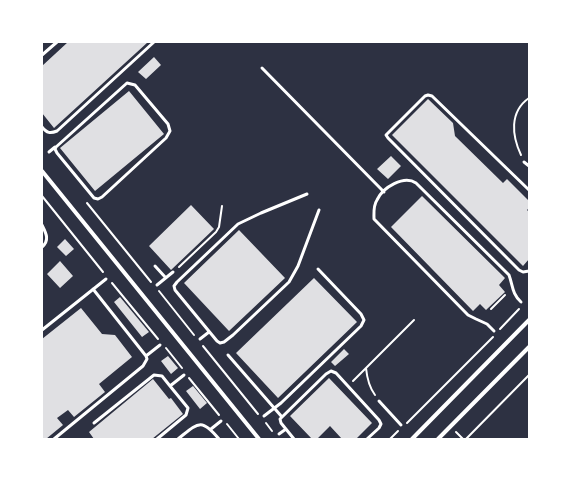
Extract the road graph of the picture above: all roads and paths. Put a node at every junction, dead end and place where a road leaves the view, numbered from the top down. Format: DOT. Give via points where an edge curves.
graph roads {
  1 [pos="57,42"];
  2 [pos="154,42"];
  3 [pos="42,55"];
  4 [pos="262,68"];
  5 [pos="529,98"];
  6 [pos="42,127"];
  7 [pos="56,147"];
  8 [pos="49,152"];
  9 [pos="524,162"];
  10 [pos="529,166"];
  11 [pos="42,171"];
  12 [pos="529,190"];
  13 [pos="384,192"];
  14 [pos="91,194"];
  15 [pos="307,194"];
  16 [pos="42,196"];
  17 [pos="86,199"];
  18 [pos="222,206"];
  19 [pos="318,210"];
  20 [pos="42,225"];
  21 [pos="42,246"];
  22 [pos="155,266"];
  23 [pos="318,269"];
  24 [pos="174,272"];
  25 [pos="529,272"];
  26 [pos="166,278"];
  27 [pos="106,279"];
  28 [pos="157,285"];
  29 [pos="93,289"];
  30 [pos="505,295"];
  31 [pos="522,303"];
  32 [pos="491,309"];
  33 [pos="414,320"];
  34 [pos="529,320"];
  35 [pos="42,330"];
  36 [pos="494,331"];
  37 [pos="209,332"];
  38 [pos="195,336"];
  39 [pos="200,339"];
  40 [pos="160,345"];
  41 [pos="203,346"];
  42 [pos="529,346"];
  43 [pos="228,355"];
  44 [pos="146,356"];
  45 [pos="366,367"];
  46 [pos="184,375"];
  47 [pos="529,375"];
  48 [pos="170,386"];
  49 [pos="347,386"];
  50 [pos="379,401"];
  51 [pos="274,408"];
  52 [pos="263,417"];
  53 [pos="282,417"];
  54 [pos="221,421"];
  55 [pos="264,421"];
  56 [pos="94,423"];
  57 [pos="401,426"];
  58 [pos="211,429"];
  59 [pos="286,429"];
  60 [pos="273,431"];
  61 [pos="279,434"];
  62 [pos="54,439"];
  63 [pos="157,439"];
  64 [pos="178,439"];
  65 [pos="219,439"];
  66 [pos="239,439"];
  67 [pos="259,439"];
  68 [pos="294,439"];
  69 [pos="367,439"];
  70 [pos="390,439"];
  71 [pos="412,439"];
  72 [pos="438,439"];
  73 [pos="466,439"];
  1 -- 3 [label="lane"];
  2 -- 6 [label="lane" via="57,131 47,133"];
  4 -- 13 [label="lane"];
  5 -- 9 [label="path" via="514,118 514,134"];
  7 -- 8 [label="lane"];
  7 -- 14 [label="lane" via="57,153"];
  7 -- 14 [label="lane" via="127,83 135,85 168,124 170,131 166,138 102,197 94,198"];
  9 -- 10 [label="lane"];
  11 -- 67 [label="street"];
  12 -- 25 [label="lane" via="428,94 386,135 519,270"];
  13 -- 31 [label="lane" via="396,182 405,179 416,183 509,275 513,292"];
  13 -- 36 [label="lane" via="377,198 373,208 374,219 468,315 487,324"];
  14 -- 17 [label="lane"];
  15 -- 37 [label="lane" via="238,224 174,286"];
  16 -- 66 [label="path"];
  17 -- 38 [label="path"];
  18 -- 24 [label="path" via="220,227"];
  19 -- 37 [label="lane" via="298,266 289,282 224,342 217,341"];
  20 -- 21 [label="lane" via="47,236 46,243"];
  22 -- 26 [label="lane"];
  23 -- 51 [label="lane" via="364,320 361,326"];
  24 -- 26 [label="lane"];
  26 -- 28 [label="lane"];
  27 -- 29 [label="lane"];
  29 -- 35 [label="lane"];
  29 -- 44 [label="lane"];
  30 -- 32 [label="path"];
  31 -- 70 [label="path"];
  33 -- 45 [label="path"];
  34 -- 71 [label="street"];
  37 -- 39 [label="lane"];
  40 -- 44 [label="lane"];
  41 -- 52 [label="path"];
  42 -- 72 [label="street"];
  43 -- 51 [label="lane"];
  44 -- 62 [label="lane" via="143,366"];
  45 -- 49 [label="path"];
  45 -- 50 [label="path" via="366,376"];
  46 -- 48 [label="lane"];
  47 -- 73 [label="path"];
  48 -- 56 [label="lane" via="162,376 154,375"];
  48 -- 63 [label="lane" via="188,411"];
  49 -- 53 [label="lane" via="331,371"];
  49 -- 69 [label="lane" via="381,424"];
  50 -- 57 [label="lane"];
  51 -- 52 [label="lane"];
  51 -- 53 [label="lane"];
  53 -- 59 [label="lane" via="281,423"];
  54 -- 58 [label="lane"];
  55 -- 60 [label="path"];
  58 -- 64 [label="lane" via="199,424"];
  58 -- 65 [label="lane"];
  59 -- 61 [label="lane"];
  59 -- 68 [label="lane"];
}
